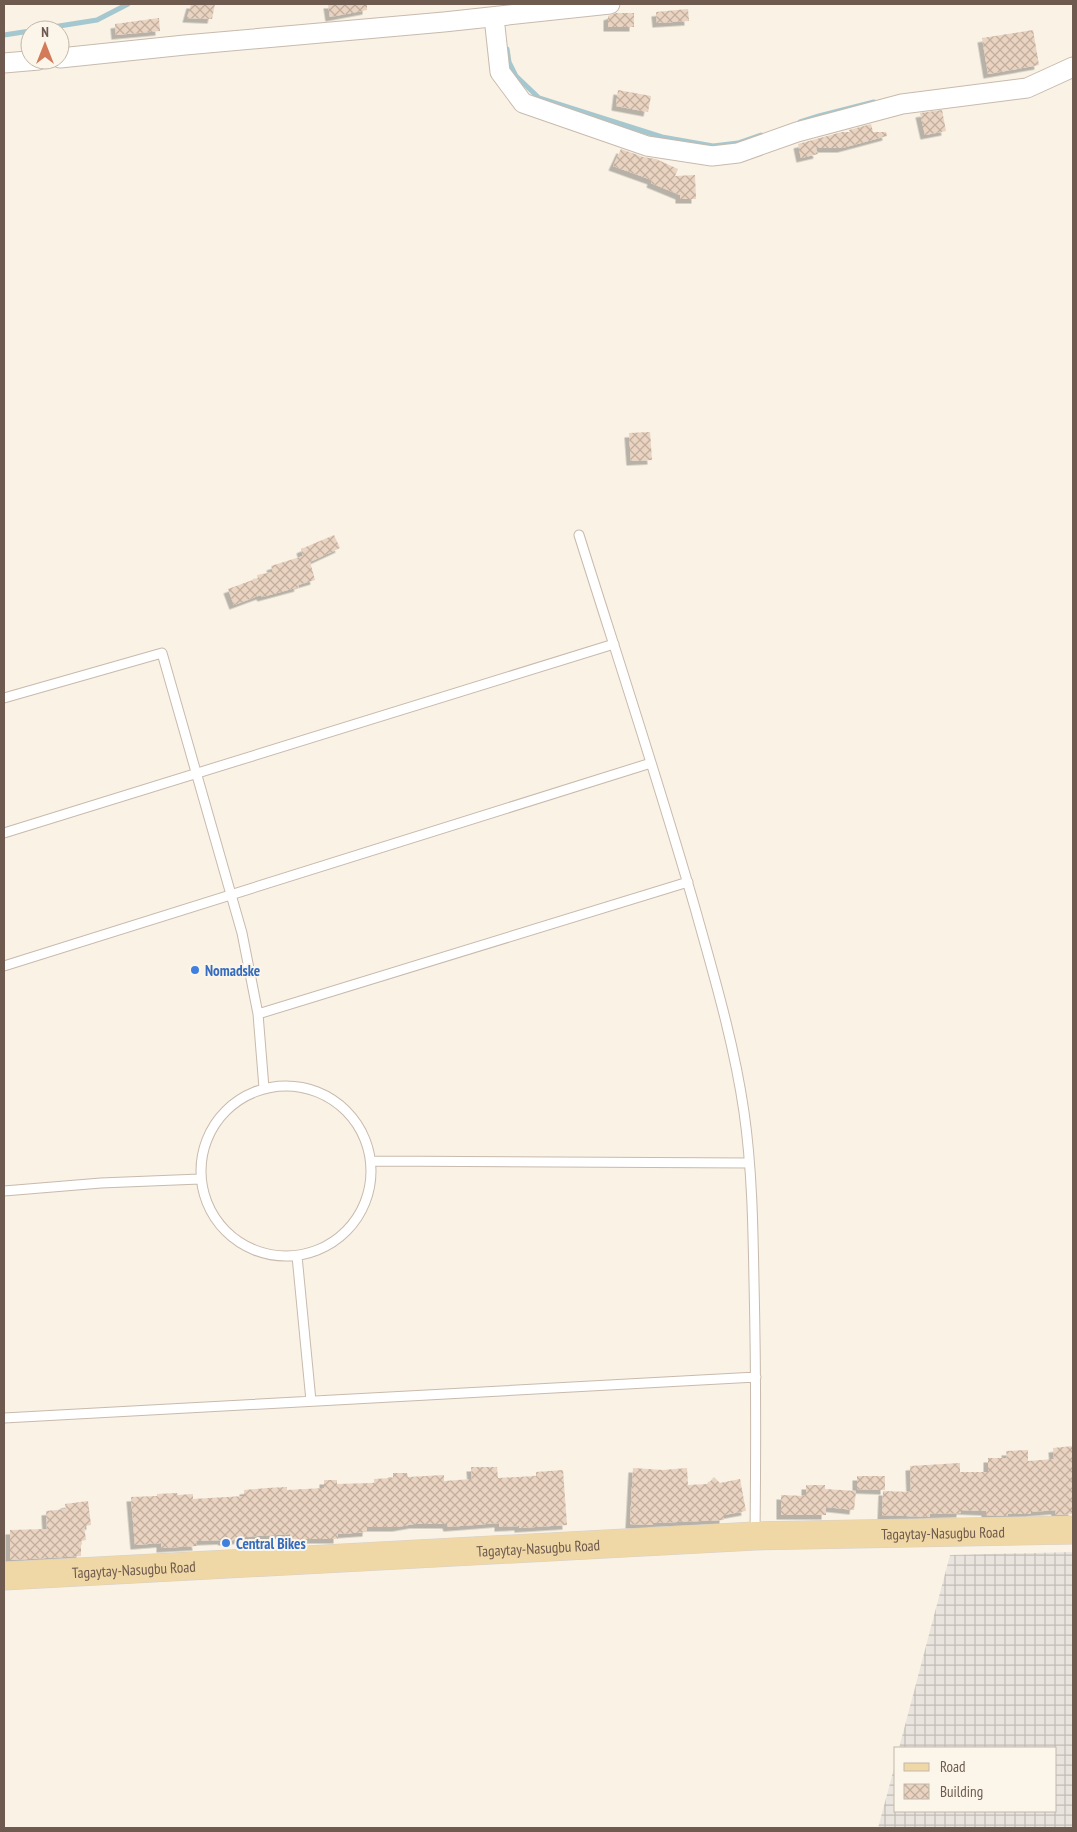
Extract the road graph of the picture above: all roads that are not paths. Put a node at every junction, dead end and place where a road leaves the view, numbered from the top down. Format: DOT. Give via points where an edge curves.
graph roads {
  1 [pos="610,4"];
  2 [pos="529,9"];
  3 [pos="494,17"];
  4 [pos="70,57"];
  5 [pos="20,62"];
  6 [pos="4,63"];
  7 [pos="1073,67"];
  8 [pos="579,535"];
  9 [pos="614,644"];
  10 [pos="4,698"];
  11 [pos="652,763"];
  12 [pos="196,773"];
  13 [pos="4,833"];
  14 [pos="688,882"];
  15 [pos="232,895"];
  16 [pos="4,966"];
  17 [pos="258,1014"];
  18 [pos="264,1088"];
  19 [pos="372,1162"];
  20 [pos="750,1163"];
  21 [pos="200,1179"];
  22 [pos="4,1191"];
  23 [pos="297,1256"];
  24 [pos="756,1377"];
  25 [pos="311,1401"];
  26 [pos="4,1418"];
  27 [pos="1073,1530"];
  28 [pos="755,1536"];
  29 [pos="4,1576"];
  1 -- 2 [label="street"];
  2 -- 3 [label="street"];
  3 -- 4 [label="street"];
  3 -- 7 [label="street" via="500,72 523,103 647,146 712,156 738,153 798,132 902,104 1027,88"];
  5 -- 6 [label="street"];
  8 -- 9 [label="lane"];
  9 -- 11 [label="lane"];
  9 -- 12 [label="lane"];
  10 -- 12 [label="lane" via="162,653"];
  11 -- 14 [label="lane"];
  11 -- 15 [label="lane"];
  12 -- 13 [label="lane"];
  12 -- 15 [label="lane"];
  14 -- 17 [label="lane"];
  14 -- 20 [label="lane" via="728,1027"];
  15 -- 16 [label="lane"];
  15 -- 17 [label="lane"];
  17 -- 18 [label="lane"];
  18 -- 19 [label="lane" via="293,1086 322,1093 346,1109 364,1133"];
  18 -- 21 [label="lane" via="242,1098 218,1119 209,1132 202,1155"];
  19 -- 20 [label="lane"];
  19 -- 23 [label="lane" via="371,1188 362,1213 345,1234 323,1249"];
  20 -- 24 [label="lane"];
  21 -- 22 [label="lane" via="101,1182"];
  21 -- 23 [label="lane" via="207,1205 222,1228 244,1246 269,1255"];
  23 -- 25 [label="lane"];
  24 -- 25 [label="lane"];
  24 -- 28 [label="lane"];
  25 -- 26 [label="lane"];
  27 -- 28 [label="main road, Tagaytay-Nasugbu Road"];
  28 -- 29 [label="main road, Tagaytay-Nasugbu Road"];
}
